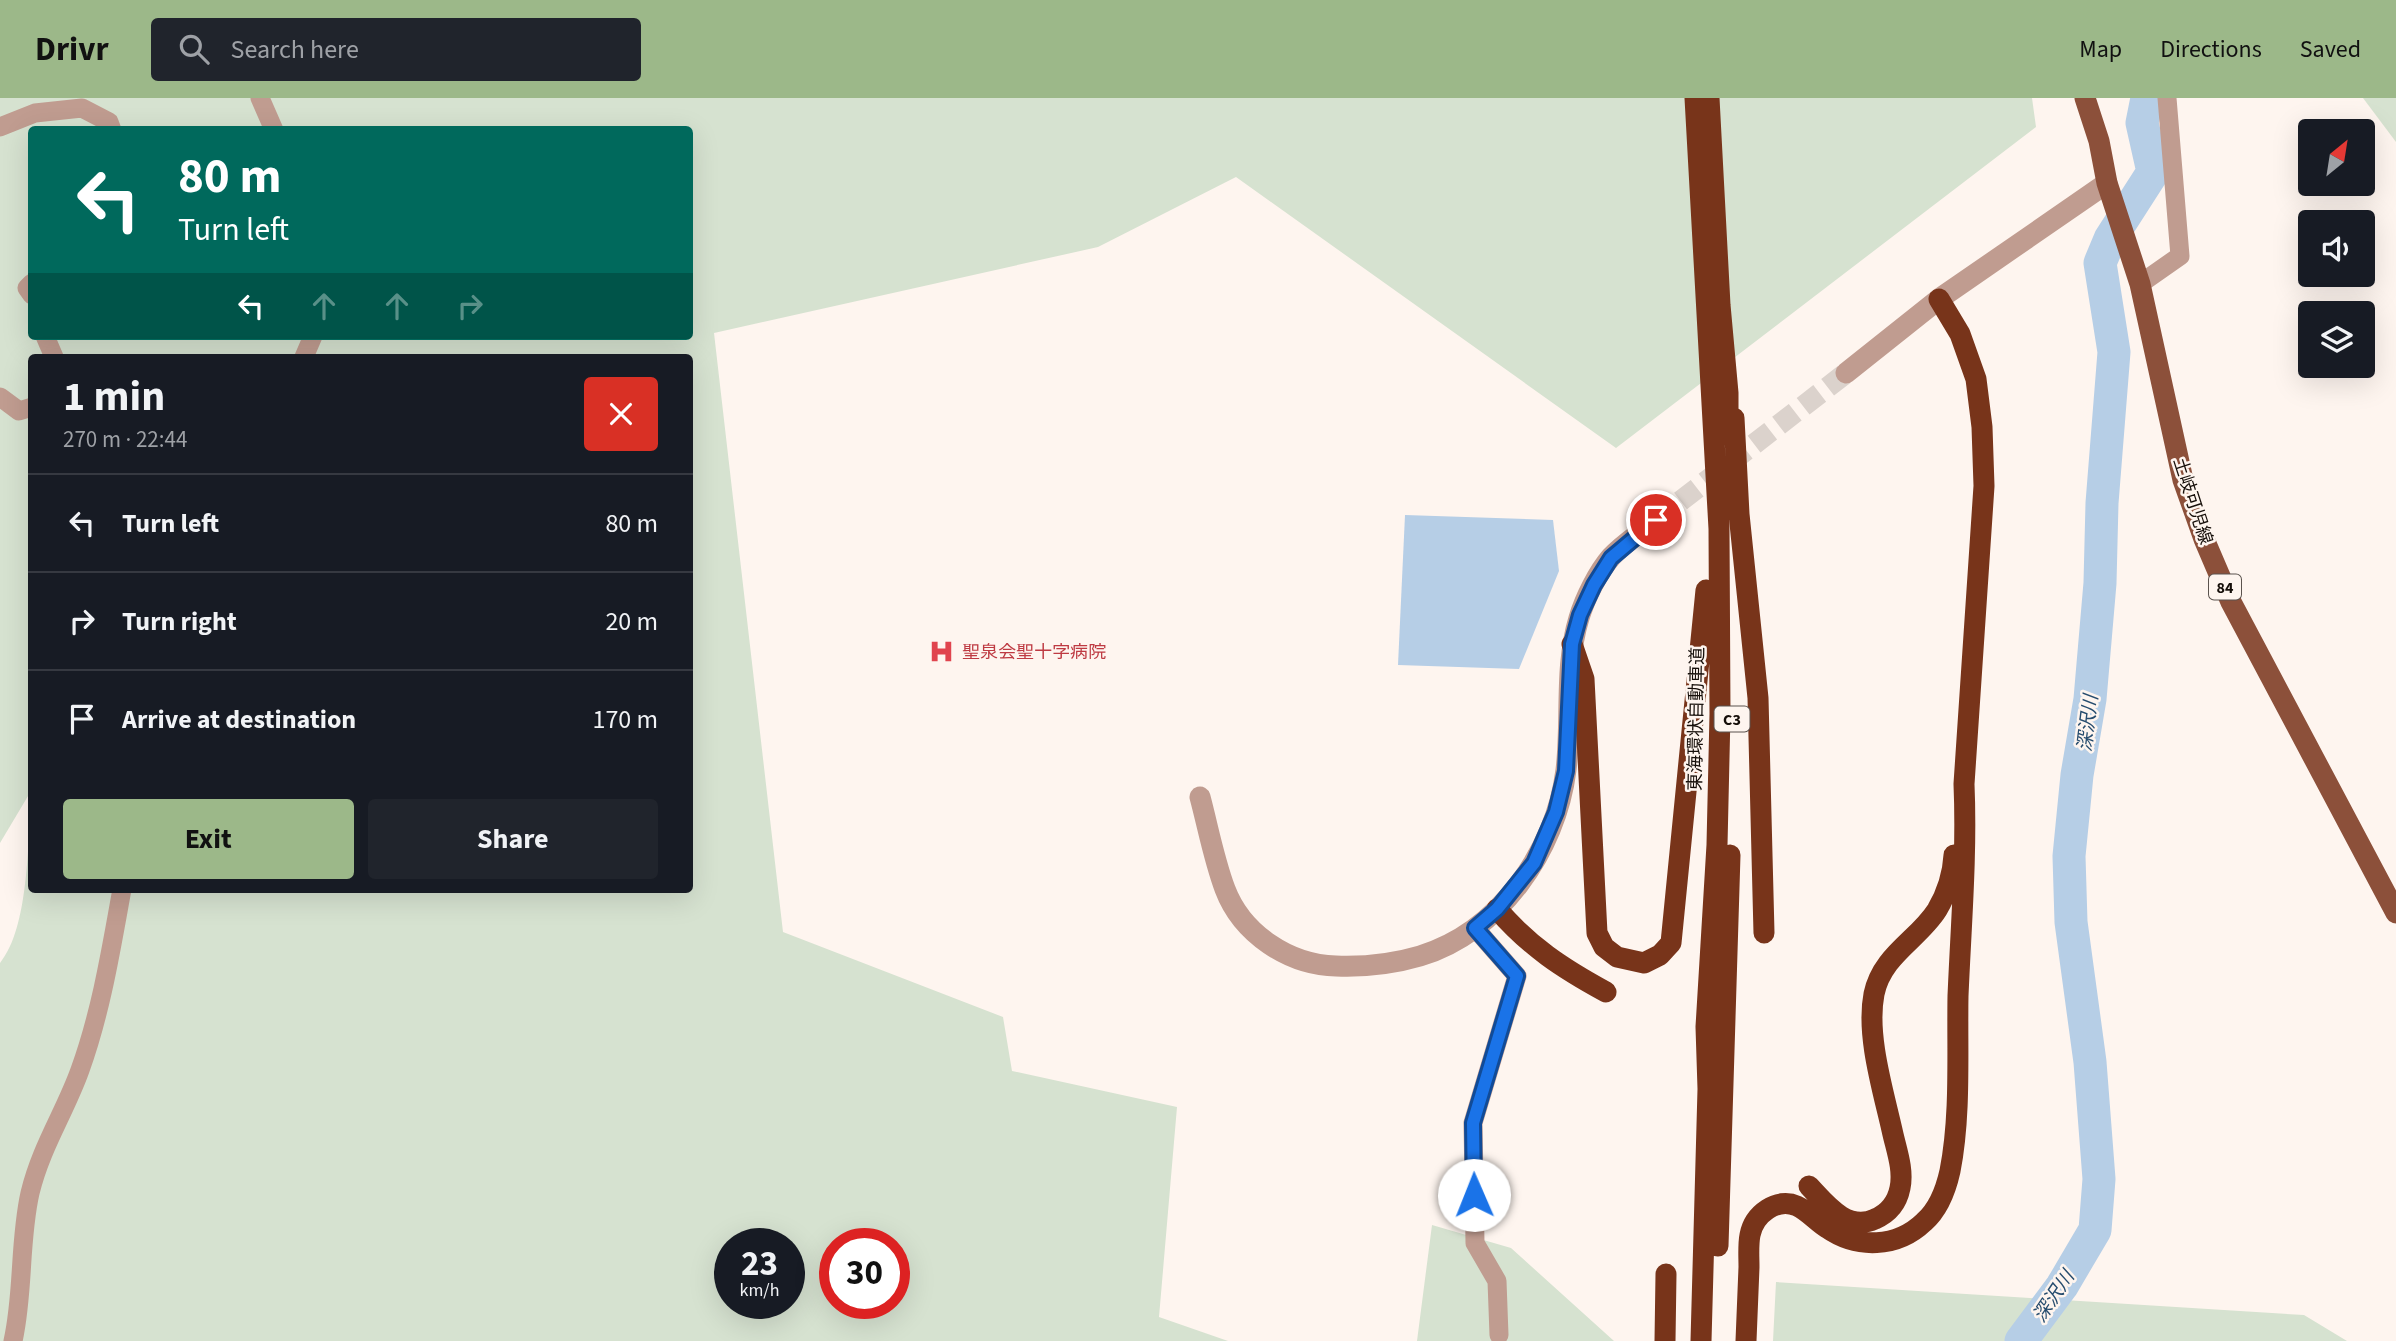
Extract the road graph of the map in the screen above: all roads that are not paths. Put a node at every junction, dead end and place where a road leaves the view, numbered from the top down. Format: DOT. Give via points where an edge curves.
graph roads {
  1 [pos="260,98"];
  2 [pos="1695,98"];
  3 [pos="1709,98"];
  4 [pos="2085,98"];
  5 [pos="2168,98"];
  6 [pos="110,126"];
  7 [pos="272,126"];
  8 [pos="0,127"];
  9 [pos="2109,189"];
  10 [pos="1704,280"];
  11 [pos="2140,284"];
  12 [pos="1939,299"];
  13 [pos="1720,305"];
  14 [pos="1846,373"];
  15 [pos="0,397"];
  16 [pos="28,408"];
  17 [pos="1656,520"];
  18 [pos="1572,644"];
  19 [pos="1964,783"];
  20 [pos="1200,797"];
  21 [pos="121,893"];
  22 [pos="1497,909"];
  23 [pos="2396,914"];
  24 [pos="1475,928"];
  25 [pos="1764,933"];
  26 [pos="1606,992"];
  27 [pos="1809,1186"];
  28 [pos="1666,1274"];
  29 [pos="19,1314"];
  30 [pos="1499,1335"];
  31 [pos="13,1341"];
  32 [pos="21,1341"];
  33 [pos="1665,1341"];
  34 [pos="1701,1341"];
  35 [pos="1714,1341"];
  36 [pos="1746,1341"];
  1 -- 7 [label="street"];
  2 -- 10 [label="highway, 東海環状自動車道 / C3"];
  3 -- 13 [label="highway, 東海環状自動車道 / C3"];
  4 -- 9 [label="main road, 土岐可児線 / 84"];
  5 -- 11 [label="street" via="2180,256"];
  6 -- 8 [label="street" via="82,108 35,113"];
  9 -- 11 [label="main road, 土岐可児線 / 84"];
  9 -- 12 [label="street"];
  10 -- 18 [label="highway" via="1700,317 1707,475 1706,610 1671,943 1644,963 1617,957 1604,947 1597,933 1584,679"];
  10 -- 34 [label="highway, 東海環状自動車道 / C3" via="1719,529 1720,714 1706,1027"];
  11 -- 23 [label="main road, 土岐可児線 / 84" via="2183,480 2204,539 2231,602"];
  12 -- 14 [label="street"];
  12 -- 19 [label="highway" via="1960,334 1976,379 1982,427 1984,486"];
  13 -- 25 [label="highway" via="1733,382 1739,514 1758,698"];
  13 -- 35 [label="highway, 東海環状自動車道 / C3" via="1728,393 1732,759"];
  15 -- 16 [label="street" via="19,411"];
  17 -- 18 [label="street" via="1611,558 1580,615"];
  18 -- 22 [label="street" via="1566,771 1556,812 1534,863"];
  19 -- 27 [label="highway" via="1946,893 1926,923 1894,954 1875,991 1873,1031 1901,1169 1895,1202 1884,1215 1869,1222 1852,1221 1835,1213"];
  19 -- 36 [label="highway" via="1958,1065 1946,1188 1926,1221 1912,1232 1881,1243 1835,1234 1798,1206 1769,1207 1750,1233"];
  20 -- 24 [label="street" via="1226,890 1240,915 1260,938 1291,957 1321,966 1385,963 1421,956"];
  21 -- 29 [label="street" via="106,981 80,1071 49,1136 30,1192"];
  22 -- 24 [label="street"];
  22 -- 26 [label="highway" via="1538,951"];
  24 -- 30 [label="street" via="1517,976 1473,1123 1475,1242 1497,1280"];
  28 -- 33 [label="highway"];
  29 -- 31 [label="street"];
  29 -- 32 [label="street"];
}
